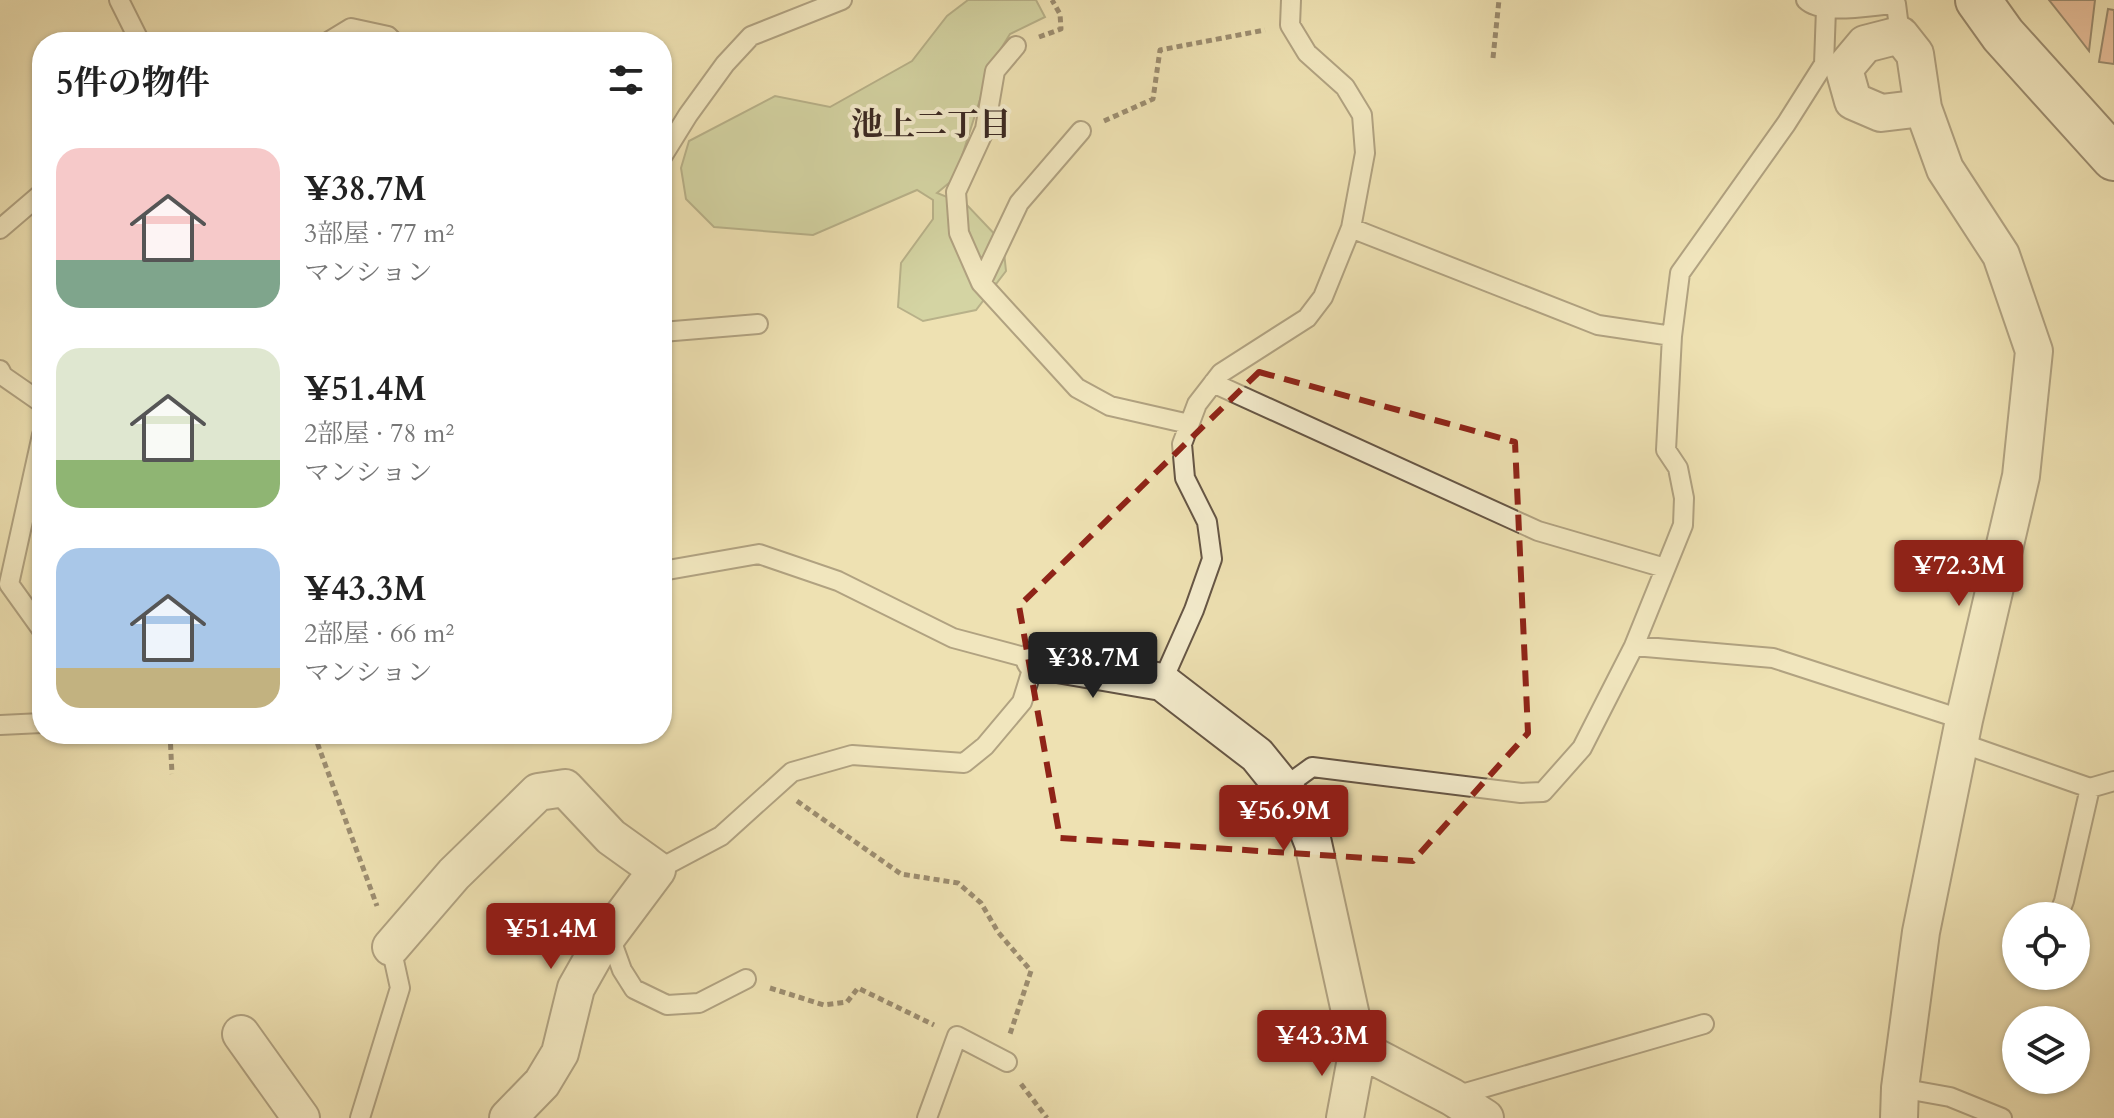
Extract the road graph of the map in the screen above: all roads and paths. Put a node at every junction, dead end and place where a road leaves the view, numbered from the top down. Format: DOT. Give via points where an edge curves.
graph roads {
  1 [pos="119,0"];
  2 [pos="842,0"];
  3 [pos="1052,0"];
  4 [pos="1291,0"];
  5 [pos="1499,0"];
  6 [pos="1806,0"];
  7 [pos="1978,0"];
  8 [pos="1826,9"];
  9 [pos="1290,25"];
  10 [pos="135,32"];
  11 [pos="344,32"];
  12 [pos="370,32"];
  13 [pos="1900,35"];
  14 [pos="1016,46"];
  15 [pos="1493,58"];
  16 [pos="1923,108"];
  17 [pos="1081,131"];
  18 [pos="672,142"];
  19 [pos="2114,158"];
  20 [pos="32,202"];
  21 [pos="1351,228"];
  22 [pos="0,229"];
  23 [pos="981,283"];
  24 [pos="758,324"];
  25 [pos="672,331"];
  26 [pos="1672,336"];
  27 [pos="1,375"];
  28 [pos="1213,383"];
  29 [pos="32,396"];
  30 [pos="1189,424"];
  31 [pos="32,480"];
  32 [pos="1665,568"];
  33 [pos="672,569"];
  34 [pos="32,616"];
  35 [pos="1634,646"];
  36 [pos="1035,660"];
  37 [pos="1162,682"];
  38 [pos="32,723"];
  39 [pos="0,725"];
  40 [pos="1963,731"];
  41 [pos="170,744"];
  42 [pos="318,744"];
  43 [pos="172,774"];
  44 [pos="2114,781"];
  45 [pos="776,787"];
  46 [pos="1283,788"];
  47 [pos="2090,788"];
  48 [pos="657,870"];
  49 [pos="2064,902"];
  50 [pos="609,934"];
  51 [pos="391,947"];
  52 [pos="746,979"];
  53 [pos="1704,1024"];
  54 [pos="241,1034"];
  55 [pos="957,1036"];
  56 [pos="1358,1048"];
  57 [pos="1007,1062"];
  58 [pos="1452,1097"];
  59 [pos="1900,1103"];
  60 [pos="301,1118"];
  61 [pos="360,1118"];
  62 [pos="508,1118"];
  63 [pos="927,1118"];
  64 [pos="1047,1118"];
  65 [pos="1345,1118"];
  66 [pos="1485,1118"];
  67 [pos="2002,1118"];
  1 -- 10 [label="lane"];
  2 -- 18 [label="lane" via="751,36 710,84"];
  3 -- 14 [label="path" via="1061,29"];
  4 -- 9 [label="lane"];
  5 -- 15 [label="path"];
  6 -- 8 [label="lane"];
  7 -- 19 [label="street"];
  8 -- 13 [label="lane" via="1896,4"];
  8 -- 26 [label="lane" via="1824,64 1680,273"];
  9 -- 17 [label="path" via="1160,50 1153,99"];
  9 -- 21 [label="lane" via="1307,53 1345,87 1362,115 1365,153"];
  11 -- 12 [label="lane"];
  13 -- 16 [label="street" via="1915,54"];
  13 -- 16 [label="street" via="1865,44 1844,69 1853,101 1881,113"];
  14 -- 23 [label="lane" via="995,71 985,129 956,192 959,233"];
  16 -- 40 [label="street" via="1945,169 2001,255 2034,351 2021,476"];
  17 -- 23 [label="lane" via="1019,203"];
  20 -- 22 [label="lane"];
  21 -- 26 [label="lane" via="1598,325"];
  21 -- 28 [label="lane" via="1323,297 1307,318"];
  23 -- 30 [label="lane" via="1077,388 1110,406"];
  24 -- 25 [label="lane"];
  26 -- 32 [label="lane" via="1666,450 1678,468 1684,498 1683,525"];
  27 -- 29 [label="lane"];
  28 -- 30 [label="lane"];
  28 -- 32 [label="lane" via="1538,531"];
  30 -- 37 [label="lane" via="1182,444 1185,478 1207,522 1212,559"];
  31 -- 34 [label="lane" via="9,584"];
  32 -- 35 [label="lane"];
  33 -- 36 [label="lane" via="759,554 838,581 953,638"];
  35 -- 40 [label="lane" via="1773,658"];
  35 -- 46 [label="lane" via="1582,748 1543,792 1312,767"];
  36 -- 37 [label="street"];
  36 -- 45 [label="lane" via="1022,702 964,763 852,755 792,772"];
  37 -- 46 [label="street" via="1257,755"];
  38 -- 39 [label="lane"];
  40 -- 47 [label="lane"];
  40 -- 59 [label="street" via="1921,932"];
  41 -- 43 [label="path"];
  42 -- 51 [label="path"];
  44 -- 47 [label="lane"];
  45 -- 48 [label="lane" via="721,836"];
  45 -- 57 [label="path" via="901,874 958,883 981,903 1031,971 1010,1034"];
  46 -- 56 [label="street" via="1299,807 1313,843"];
  47 -- 49 [label="lane"];
  48 -- 50 [label="street"];
  48 -- 51 [label="street" via="611,837 565,788 538,792 454,874"];
  50 -- 52 [label="lane" via="634,989 667,1005 699,1003"];
  50 -- 62 [label="street" via="576,988 560,1053 542,1083"];
  51 -- 61 [label="lane" via="400,988"];
  52 -- 55 [label="path" via="824,1005 847,1002 858,988"];
  53 -- 58 [label="lane"];
  54 -- 60 [label="street"];
  55 -- 57 [label="lane"];
  55 -- 63 [label="lane"];
  56 -- 58 [label="street"];
  56 -- 65 [label="street"];
  57 -- 64 [label="path"];
  58 -- 66 [label="street"];
  59 -- 67 [label="lane" via="1950,1097"];
}
